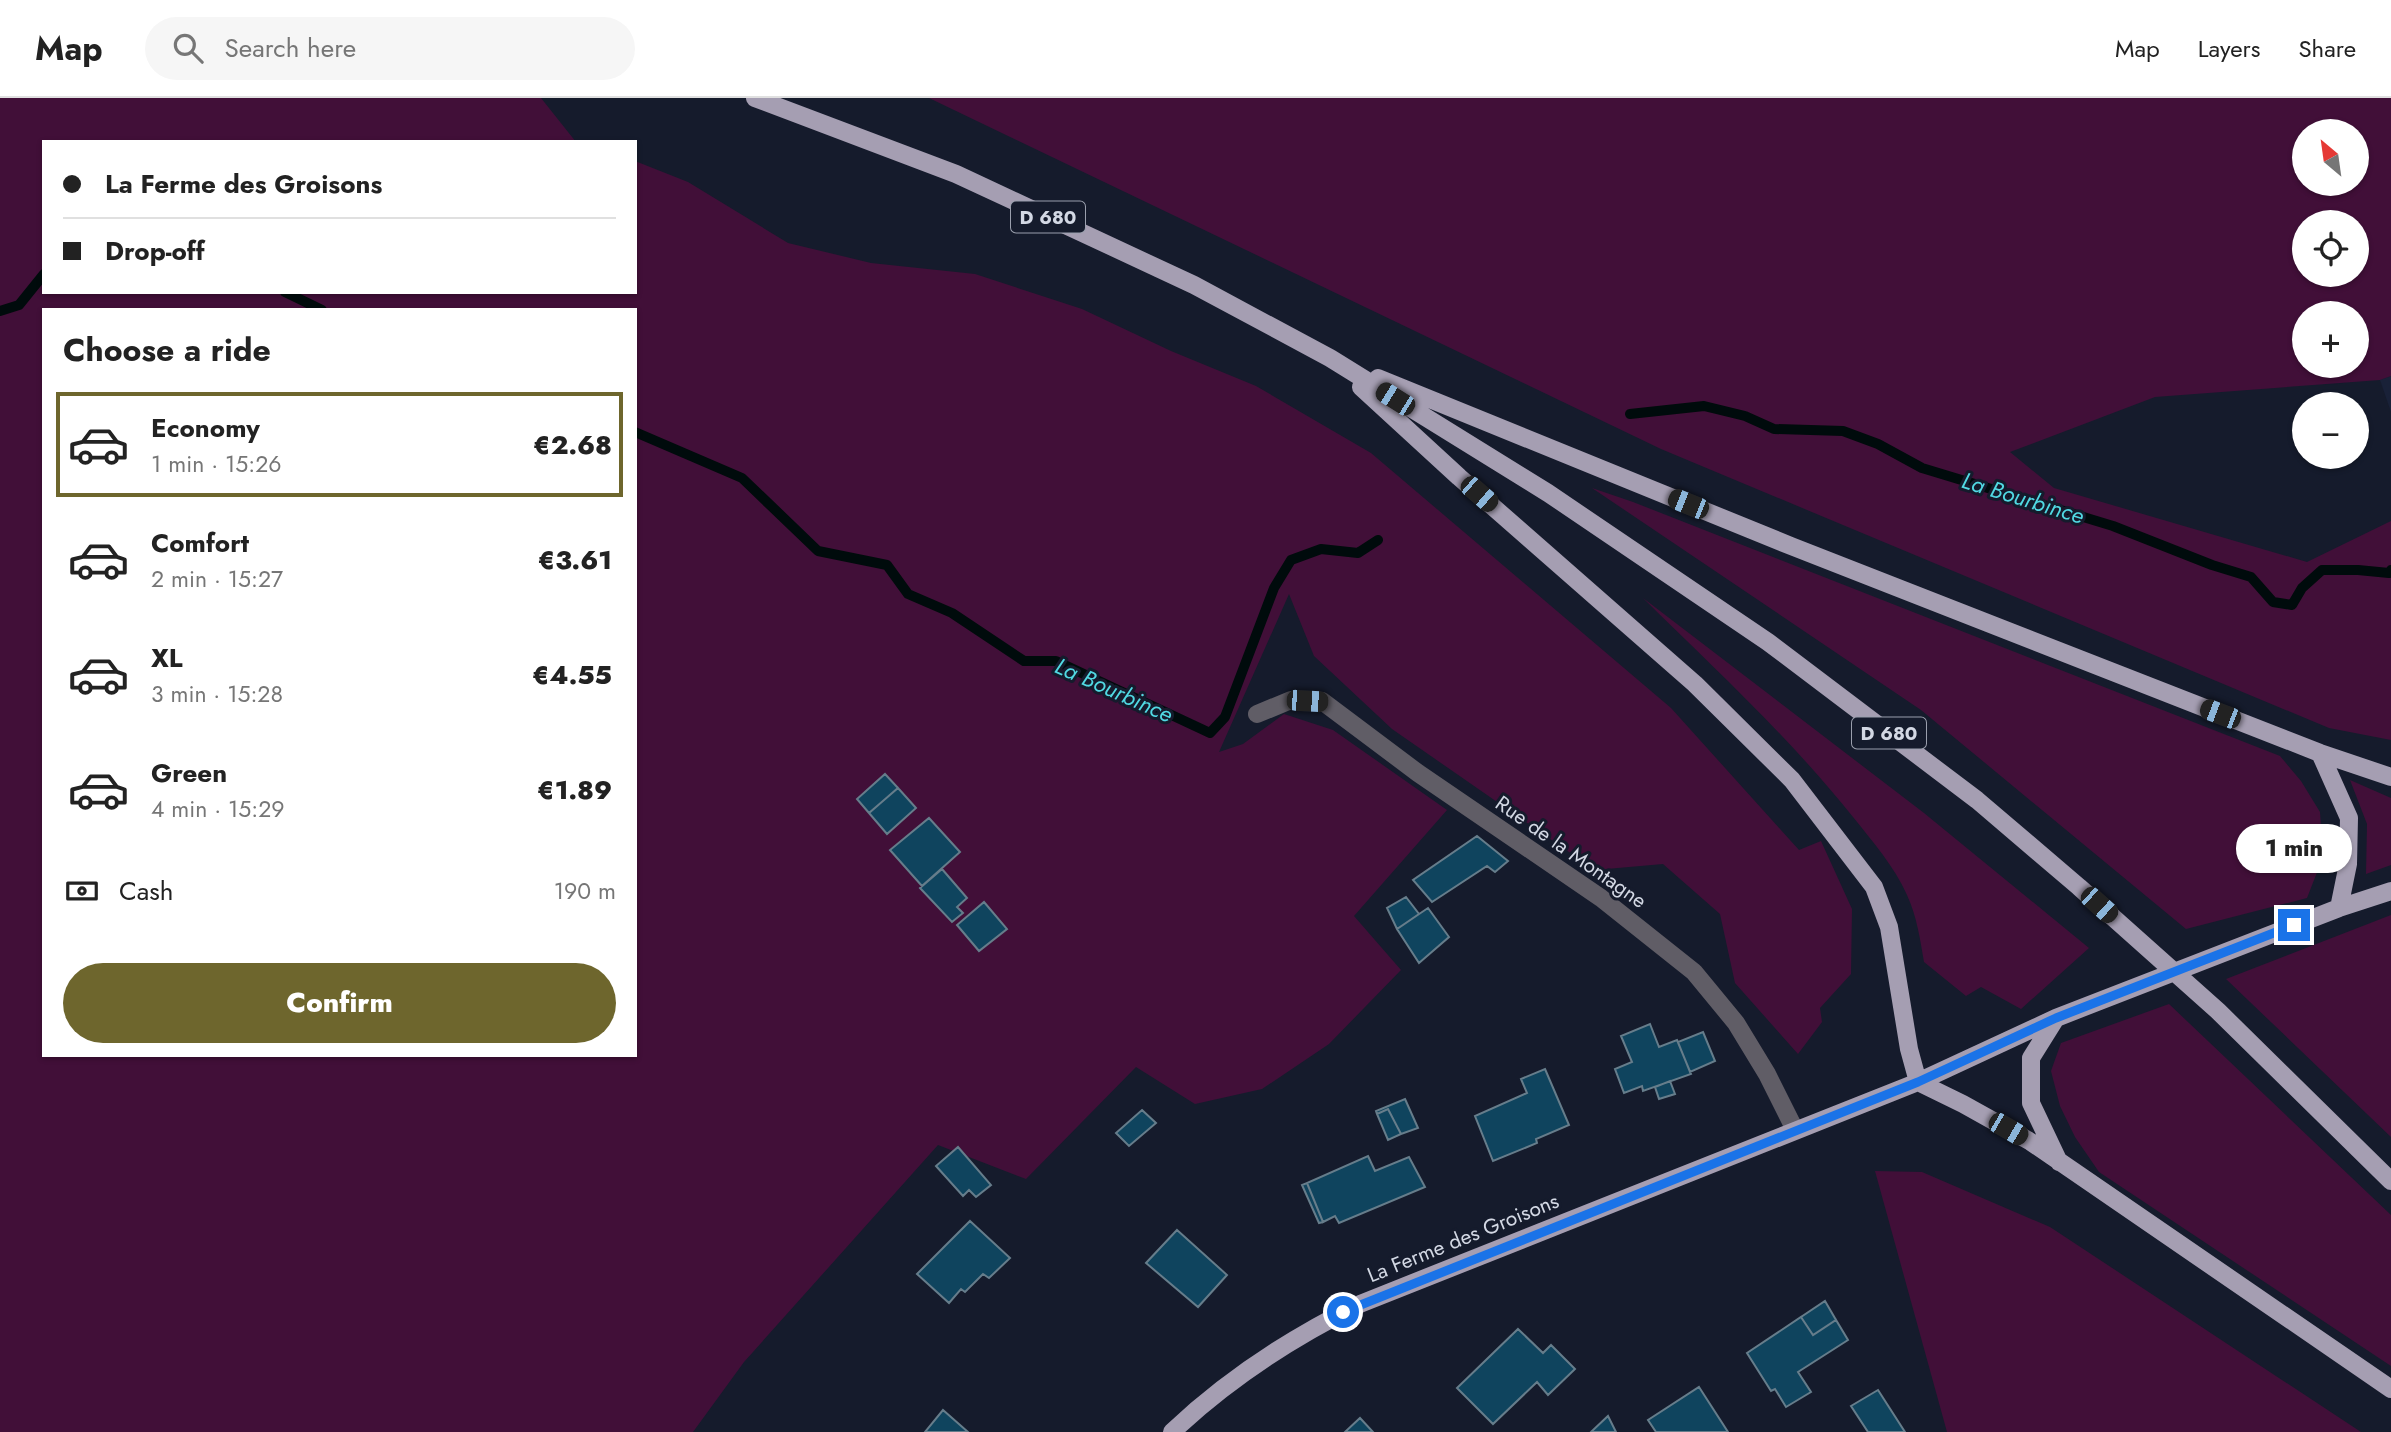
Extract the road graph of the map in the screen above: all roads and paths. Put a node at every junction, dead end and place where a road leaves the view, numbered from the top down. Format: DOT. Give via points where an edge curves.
graph roads {
  1 [pos="755,98"];
  2 [pos="1330,358"];
  3 [pos="1256,714"];
  4 [pos="2320,753"];
  5 [pos="2391,777"];
  6 [pos="2391,891"];
  7 [pos="2339,908"];
  8 [pos="2056,1018"];
  9 [pos="1918,1082"];
  10 [pos="1795,1130"];
  11 [pos="2059,1164"];
  12 [pos="2391,1181"];
  13 [pos="2391,1389"];
  14 [pos="1172,1432"];
  1 -- 2 [label="main road, D 680" via="956,174 1194,285"];
  2 -- 4 [label="main road" via="1791,546"];
  2 -- 9 [label="main road" via="1695,684 1792,780 1874,887 1889,927"];
  2 -- 12 [label="main road, D 680" via="1548,493 1768,642 1977,800 2218,1011"];
  3 -- 10 [label="street, Rue de la Montagne" via="1292,700 1322,701 1601,898 1702,982 1736,1023"];
  4 -- 5 [label="main road"];
  4 -- 7 [label="main road" via="2348,818 2348,864"];
  6 -- 7 [label="main road, La Ferme des Groisons"];
  7 -- 8 [label="main road, La Ferme des Groisons"];
  8 -- 9 [label="main road, La Ferme des Groisons"];
  8 -- 11 [label="main road" via="2031,1058 2031,1103"];
  9 -- 10 [label="main road, La Ferme des Groisons"];
  9 -- 11 [label="main road" via="2031,1142"];
  10 -- 14 [label="main road, La Ferme des Groisons" via="1360,1304 1309,1329 1250,1367"];
  11 -- 13 [label="main road"];
}
